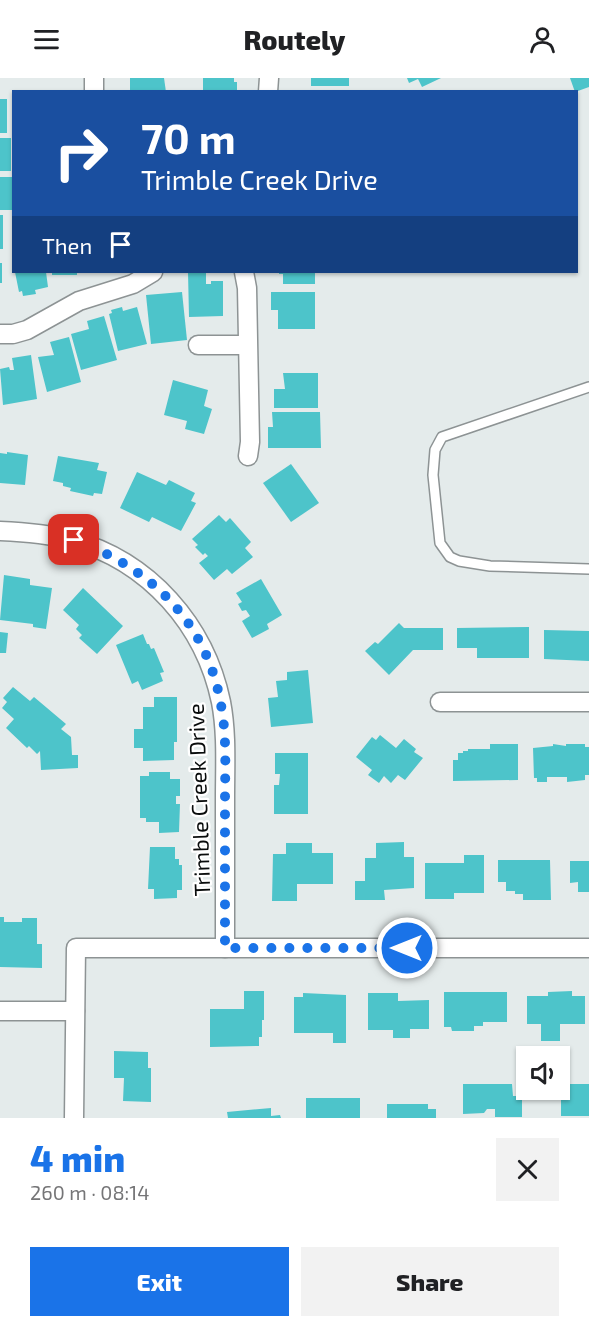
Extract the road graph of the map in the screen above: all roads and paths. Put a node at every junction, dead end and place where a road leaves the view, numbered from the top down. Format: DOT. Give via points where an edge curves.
graph roads {
  1 [pos="151,273"];
  2 [pos="244,273"];
  3 [pos="0,334"];
  4 [pos="198,345"];
  5 [pos="247,345"];
  6 [pos="589,387"];
  7 [pos="248,456"];
  8 [pos="0,531"];
  9 [pos="589,569"];
  10 [pos="440,702"];
  11 [pos="589,702"];
  12 [pos="225,948"];
  13 [pos="589,948"];
  14 [pos="0,1011"];
  15 [pos="75,1011"];
  16 [pos="74,1118"];
  1 -- 3 [label="street" via="133,284 79,301 27,330"];
  2 -- 5 [label="street"];
  4 -- 5 [label="street"];
  5 -- 7 [label="street"];
  6 -- 9 [label="lane" via="442,437 435,450 433,475 440,543 450,557 490,566"];
  8 -- 12 [label="street, Trimble Creek Drive" via="54,536 129,565 175,605 200,642 216,683 224,726"];
  10 -- 11 [label="street"];
  12 -- 13 [label="street"];
  12 -- 15 [label="street" via="76,948"];
  14 -- 15 [label="street"];
  15 -- 16 [label="street"];
}
